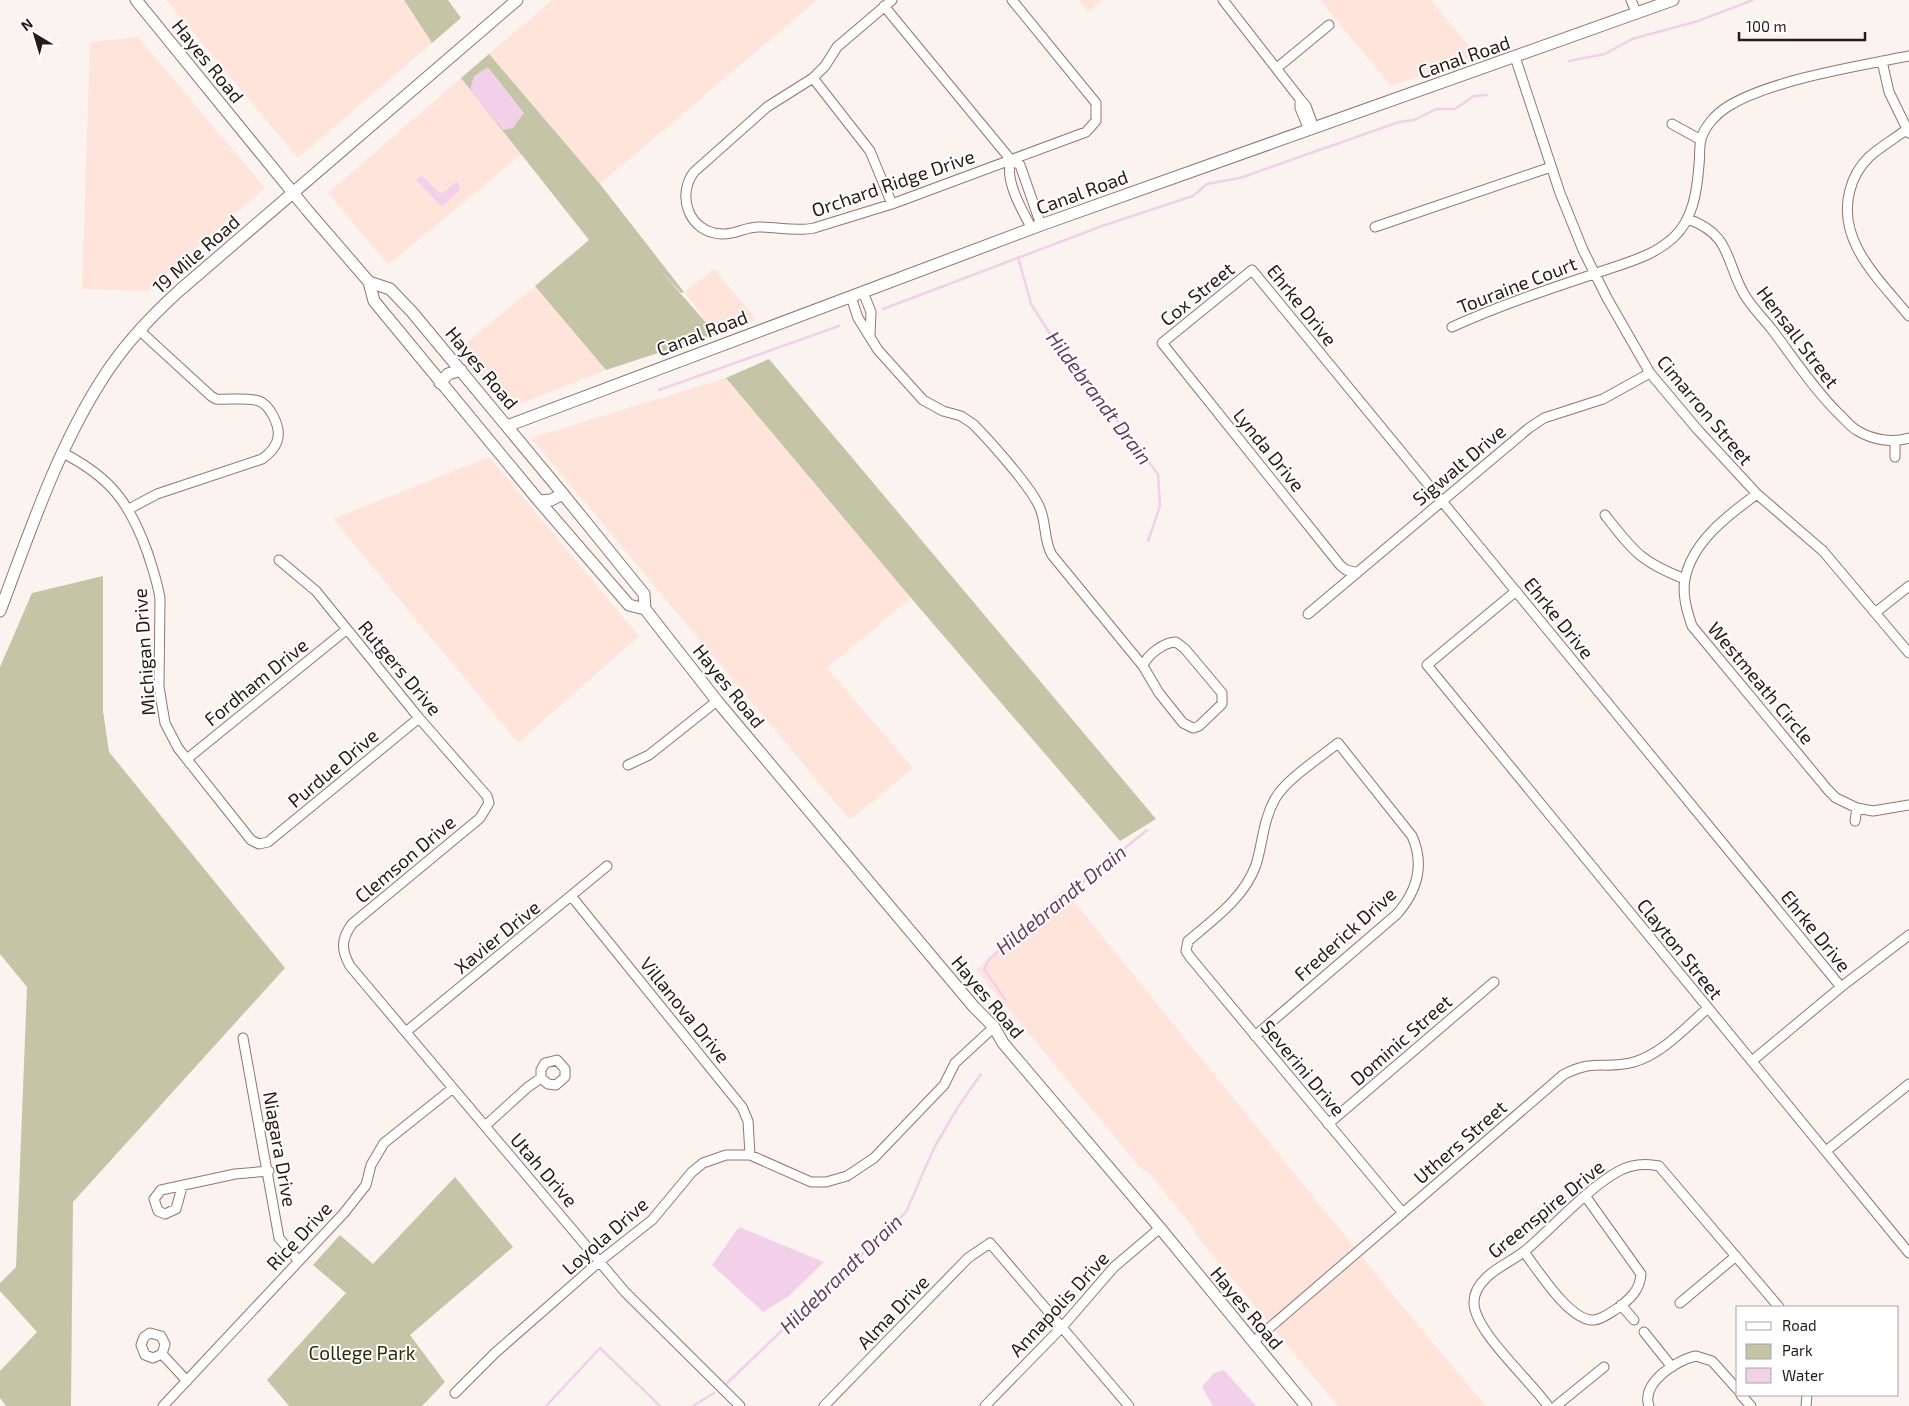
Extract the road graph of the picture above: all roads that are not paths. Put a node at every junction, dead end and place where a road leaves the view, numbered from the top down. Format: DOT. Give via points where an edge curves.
graph roads {
  1 [pos="136,0"];
  2 [pos="517,0"];
  3 [pos="892,0"];
  4 [pos="1012,0"];
  5 [pos="1223,0"];
  6 [pos="1631,0"];
  7 [pos="1673,0"];
  8 [pos="884,6"];
  9 [pos="1637,14"];
  10 [pos="1329,25"];
  11 [pos="1909,56"];
  12 [pos="1515,57"];
  13 [pos="1882,61"];
  14 [pos="1278,67"];
  15 [pos="813,78"];
  16 [pos="1672,124"];
  17 [pos="1311,129"];
  18 [pos="1908,132"];
  19 [pos="1701,140"];
  20 [pos="1011,160"];
  21 [pos="1551,167"];
  22 [pos="293,193"];
  23 [pos="892,204"];
  24 [pos="1688,219"];
  25 [pos="1036,227"];
  26 [pos="1375,227"];
  27 [pos="1252,270"];
  28 [pos="1594,274"];
  29 [pos="369,282"];
  30 [pos="863,292"];
  31 [pos="852,297"];
  32 [pos="1909,316"];
  33 [pos="1452,327"];
  34 [pos="140,330"];
  35 [pos="870,336"];
  36 [pos="1162,342"];
  37 [pos="461,370"];
  38 [pos="1650,373"];
  39 [pos="440,383"];
  40 [pos="507,426"];
  41 [pos="1909,438"];
  42 [pos="1895,441"];
  43 [pos="62,453"];
  44 [pos="1895,457"];
  45 [pos="563,494"];
  46 [pos="1757,494"];
  47 [pos="539,502"];
  48 [pos="1443,502"];
  49 [pos="129,509"];
  50 [pos="1605,515"];
  51 [pos="279,560"];
  52 [pos="1355,572"];
  53 [pos="1685,579"];
  54 [pos="1909,586"];
  55 [pos="1516,591"];
  56 [pos="645,609"];
  57 [pos="0,611"];
  58 [pos="1876,612"];
  59 [pos="1308,614"];
  60 [pos="346,630"];
  61 [pos="1909,653"];
  62 [pos="1142,666"];
  63 [pos="717,701"];
  64 [pos="419,718"];
  65 [pos="1338,743"];
  66 [pos="187,759"];
  67 [pos="628,765"];
  68 [pos="489,803"];
  69 [pos="1909,805"];
  70 [pos="1857,808"];
  71 [pos="1855,821"];
  72 [pos="268,842"];
  73 [pos="607,866"];
  74 [pos="572,897"];
  75 [pos="1909,935"];
  76 [pos="343,941"];
  77 [pos="1494,982"];
  78 [pos="1841,987"];
  79 [pos="1708,1008"];
  80 [pos="994,1027"];
  81 [pos="407,1031"];
  82 [pos="1255,1036"];
  83 [pos="243,1038"];
  84 [pos="1752,1061"];
  85 [pos="541,1078"];
  86 [pos="1909,1084"];
  87 [pos="453,1088"];
  88 [pos="1328,1124"];
  89 [pos="485,1126"];
  90 [pos="1826,1151"];
  91 [pos="750,1155"];
  92 [pos="268,1171"];
  93 [pos="182,1187"];
  94 [pos="1586,1197"];
  95 [pos="1402,1212"];
  96 [pos="1160,1228"];
  97 [pos="1524,1252"];
  98 [pos="1909,1253"];
  99 [pos="1735,1257"];
  100 [pos="298,1260"];
  101 [pos="600,1261"];
  102 [pos="1680,1302"];
  103 [pos="1621,1305"];
  104 [pos="1778,1306"];
  105 [pos="1634,1320"];
  106 [pos="1063,1326"];
  107 [pos="1644,1332"];
  108 [pos="1253,1342"];
  109 [pos="162,1354"];
  110 [pos="1604,1366"];
  111 [pos="1672,1367"];
  112 [pos="187,1381"];
  113 [pos="1736,1388"];
  114 [pos="455,1392"];
  115 [pos="1742,1396"];
  116 [pos="163,1406"];
  117 [pos="740,1406"];
  118 [pos="824,1406"];
  119 [pos="985,1406"];
  120 [pos="1129,1406"];
  121 [pos="1306,1406"];
  122 [pos="1548,1406"];
  123 [pos="1556,1406"];
  124 [pos="1649,1406"];
  125 [pos="1750,1406"];
  1 -- 22 [label="street, Hayes Road"];
  2 -- 22 [label="street, 19 Mile Road"];
  3 -- 8 [label="street"];
  4 -- 20 [label="street, Orchard Ridge Drive" via="1094,100 1097,110 1094,124 1082,134"];
  5 -- 14 [label="street"];
  6 -- 9 [label="street"];
  7 -- 9 [label="street, Canal Road"];
  8 -- 15 [label="street" via="837,47"];
  8 -- 20 [label="street"];
  9 -- 12 [label="street, Canal Road"];
  10 -- 14 [label="street"];
  11 -- 13 [label="street"];
  12 -- 17 [label="street, Canal Road"];
  12 -- 21 [label="street, Cimarron Street"];
  13 -- 18 [label="street" via="1889,92"];
  13 -- 19 [label="street" via="1791,83 1737,101 1715,116"];
  14 -- 17 [label="street" via="1300,99 1300,108"];
  15 -- 23 [label="street" via="870,150"];
  15 -- 23 [label="street, Orchard Ridge Drive" via="767,108 698,167 688,182 687,209 696,223 710,232 723,234 752,227 807,230"];
  16 -- 19 [label="street"];
  17 -- 25 [label="street, Canal Road"];
  18 -- 32 [label="street" via="1870,156 1860,168 1851,186 1846,214 1850,235 1865,262"];
  19 -- 24 [label="street" via="1698,180"];
  20 -- 23 [label="street, Orchard Ridge Drive"];
  20 -- 25 [label="street" via="1020,165"];
  20 -- 25 [label="street" via="1008,170 1023,213"];
  21 -- 26 [label="street"];
  21 -- 28 [label="street, Cimarron Street"];
  22 -- 29 [label="street, Hayes Road"];
  22 -- 34 [label="street, 19 Mile Road" via="180,290"];
  24 -- 28 [label="street, Touraine Court" via="1673,238 1656,250"];
  24 -- 42 [label="street, Hensall Street" via="1707,227 1717,236 1730,255 1747,298 1819,394 1859,432"];
  25 -- 30 [label="street, Canal Road"];
  27 -- 36 [label="street, Cox Street"];
  27 -- 48 [label="street, Ehrke Drive"];
  28 -- 33 [label="street, Touraine Court" via="1479,314"];
  28 -- 38 [label="street, Cimarron Street"];
  29 -- 37 [label="street, Hayes Road" via="390,289"];
  29 -- 39 [label="street, Hayes Road" via="374,301"];
  30 -- 31 [label="street, Canal Road"];
  30 -- 35 [label="street" via="871,312"];
  31 -- 35 [label="street" via="858,318"];
  31 -- 40 [label="street, Canal Road"];
  34 -- 43 [label="street, 19 Mile Road" via="101,380"];
  34 -- 49 [label="street" via="211,396 258,401 265,405 277,426 278,438 262,458 156,494"];
  35 -- 62 [label="street" via="883,356 923,400 973,424 1031,494 1040,508 1046,542 1052,555"];
  36 -- 52 [label="street, Lynda Drive" via="1340,565"];
  37 -- 39 [label="street" via="448,374"];
  37 -- 40 [label="street, Hayes Road"];
  38 -- 46 [label="street, Cimarron Street"];
  38 -- 48 [label="street, Sigwalt Drive" via="1603,399 1544,418 1516,438"];
  39 -- 47 [label="street, Hayes Road"];
  40 -- 45 [label="street, Hayes Road"];
  41 -- 42 [label="street, Hensall Street"];
  42 -- 44 [label="street"];
  43 -- 49 [label="street, Michigan Drive" via="103,478"];
  43 -- 57 [label="street, 19 Mile Road"];
  45 -- 47 [label="street"];
  45 -- 56 [label="street, Hayes Road" via="644,594"];
  46 -- 53 [label="street, Westmeath Circle" via="1712,532 1696,553"];
  46 -- 58 [label="street, Cimarron Street" via="1823,551"];
  47 -- 56 [label="street, Hayes Road" via="629,605"];
  48 -- 52 [label="street, Sigwalt Drive"];
  48 -- 55 [label="street, Ehrke Drive"];
  49 -- 66 [label="street, Michigan Drive" via="138,526 159,593 160,706 170,736"];
  50 -- 53 [label="street" via="1640,556 1658,569"];
  51 -- 60 [label="street, Rutgers Drive" via="316,590"];
  52 -- 59 [label="street, Sigwalt Drive"];
  53 -- 70 [label="street, Westmeath Circle" via="1688,611 1699,637 1723,661 1828,790 1836,798"];
  54 -- 58 [label="street"];
  55 -- 78 [label="street, Ehrke Drive"];
  55 -- 79 [label="street, Clayton Street" via="1427,665"];
  56 -- 63 [label="street, Hayes Road"];
  58 -- 61 [label="street, Cimarron Street"];
  60 -- 64 [label="street, Rutgers Drive"];
  60 -- 66 [label="street, Fordham Drive"];
  62 -- 62 [label="street" via="1159,693 1187,726 1200,726 1222,704 1222,693 1180,644 1165,644"];
  63 -- 67 [label="street" via="649,755"];
  63 -- 80 [label="street, Hayes Road" via="969,1002"];
  64 -- 68 [label="street, Rutgers Drive" via="487,796"];
  64 -- 72 [label="street, Purdue Drive"];
  65 -- 82 [label="street, Severini Drive" via="1276,797 1264,826 1256,865 1246,885 1227,908 1188,941 1186,951 1190,957"];
  65 -- 82 [label="street, Frederick Drive" via="1412,836 1418,853 1417,881 1406,904 1397,914"];
  66 -- 72 [label="street, Michigan Drive" via="246,835 259,844"];
  68 -- 76 [label="street, Clemson Drive" via="480,818 352,924"];
  69 -- 70 [label="street, Westmeath Circle" via="1873,811"];
  70 -- 71 [label="street"];
  73 -- 74 [label="street, Xavier Drive"];
  74 -- 81 [label="street, Xavier Drive"];
  74 -- 91 [label="street, Villanova Drive" via="742,1107 748,1121"];
  75 -- 78 [label="street"];
  76 -- 81 [label="street, Utah Drive" via="344,955 350,966"];
  77 -- 88 [label="street, Dominic Street"];
  78 -- 84 [label="street"];
  79 -- 84 [label="street, Clayton Street"];
  79 -- 95 [label="street, Uthers Street" via="1643,1059 1618,1065 1583,1066 1563,1075"];
  80 -- 91 [label="street, Loyola Drive" via="955,1063 944,1085 874,1158 847,1176 811,1182"];
  80 -- 96 [label="street, Hayes Road" via="1003,1043"];
  81 -- 87 [label="street, Utah Drive"];
  82 -- 88 [label="street, Severini Drive"];
  83 -- 92 [label="street, Niagara Drive"];
  84 -- 90 [label="street, Clayton Street"];
  85 -- 89 [label="street"];
  86 -- 90 [label="street"];
  87 -- 89 [label="street, Utah Drive"];
  87 -- 100 [label="street, Rice Drive" via="384,1143 371,1165 366,1185 344,1213"];
  88 -- 95 [label="street, Severini Drive"];
  89 -- 101 [label="street, Utah Drive"];
  90 -- 98 [label="street, Clayton Street"];
  91 -- 101 [label="street, Loyola Drive" via="726,1156 703,1164 692,1172 652,1220"];
  92 -- 93 [label="street" via="207,1179"];
  92 -- 100 [label="street, Niagara Drive" via="279,1238"];
  94 -- 97 [label="street, Greenspire Drive"];
  94 -- 99 [label="street, Greenspire Drive" via="1619,1171 1642,1163 1659,1166"];
  94 -- 103 [label="street" via="1641,1274 1636,1291"];
  95 -- 108 [label="street, Uthers Street"];
  96 -- 106 [label="street, Annapolis Drive" via="1114,1267"];
  96 -- 108 [label="street, Hayes Road"];
  97 -- 103 [label="street" via="1574,1313 1593,1320 1603,1318"];
  97 -- 122 [label="street, Greenspire Drive" via="1487,1277 1474,1303 1475,1314 1503,1354 1536,1388"];
  99 -- 102 [label="street"];
  99 -- 104 [label="street, Greenspire Drive"];
  100 -- 112 [label="street, Rice Drive"];
  101 -- 114 [label="street, Loyola Drive"];
  101 -- 117 [label="street, Utah Drive" via="651,1319"];
  103 -- 105 [label="street"];
  106 -- 118 [label="street, Alma Drive" via="994,1245 986,1243"];
  106 -- 119 [label="street, Annapolis Drive"];
  106 -- 120 [label="street"];
  107 -- 111 [label="street"];
  108 -- 121 [label="street, Hayes Road"];
  109 -- 112 [label="street"];
  110 -- 123 [label="street"];
  111 -- 113 [label="street" via="1687,1357 1700,1356 1712,1362"];
  111 -- 124 [label="street" via="1652,1385 1647,1396"];
  112 -- 116 [label="street, Rice Drive"];
  115 -- 125 [label="street"];
}
